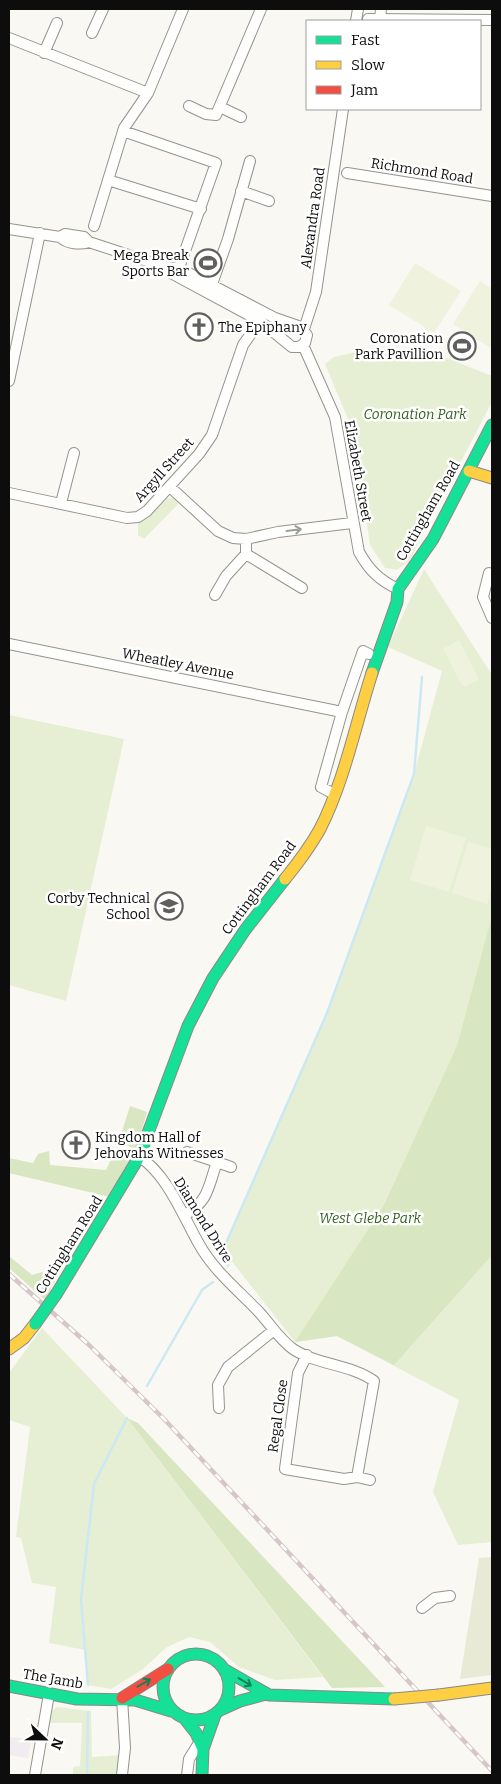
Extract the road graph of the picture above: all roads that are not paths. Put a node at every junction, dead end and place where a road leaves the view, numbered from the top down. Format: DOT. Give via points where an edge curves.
graph roads {
  1 [pos="103,9"];
  2 [pos="183,9"];
  3 [pos="261,9"];
  4 [pos="381,14"];
  5 [pos="368,19"];
  6 [pos="492,20"];
  7 [pos="57,23"];
  8 [pos="92,33"];
  9 [pos="9,38"];
  10 [pos="44,53"];
  11 [pos="148,93"];
  12 [pos="189,106"];
  13 [pos="220,107"];
  14 [pos="342,110"];
  15 [pos="241,117"];
  16 [pos="123,132"];
  17 [pos="250,161"];
  18 [pos="347,173"];
  19 [pos="108,180"];
  20 [pos="240,191"];
  21 [pos="492,196"];
  22 [pos="269,201"];
  23 [pos="201,209"];
  24 [pos="94,226"];
  25 [pos="9,229"];
  26 [pos="40,233"];
  27 [pos="166,267"];
  28 [pos="179,268"];
  29 [pos="212,284"];
  30 [pos="260,320"];
  31 [pos="300,328"];
  32 [pos="287,342"];
  33 [pos="303,345"];
  34 [pos="9,381"];
  35 [pos="492,425"];
  36 [pos="74,453"];
  37 [pos="469,471"];
  38 [pos="492,478"];
  39 [pos="170,487"];
  40 [pos="9,493"];
  41 [pos="61,503"];
  42 [pos="352,524"];
  43 [pos="246,539"];
  44 [pos="246,554"];
  45 [pos="489,573"];
  46 [pos="302,588"];
  47 [pos="398,589"];
  48 [pos="215,595"];
  49 [pos="492,618"];
  50 [pos="9,644"];
  51 [pos="369,654"];
  52 [pos="342,712"];
  53 [pos="334,794"];
  54 [pos="187,1152"];
  55 [pos="139,1157"];
  56 [pos="216,1162"];
  57 [pos="231,1167"];
  58 [pos="185,1215"];
  59 [pos="274,1330"];
  60 [pos="9,1349"];
  61 [pos="307,1355"];
  62 [pos="219,1408"];
  63 [pos="357,1477"];
  64 [pos="370,1480"];
  65 [pos="450,1596"];
  66 [pos="422,1608"];
  67 [pos="168,1669"];
  68 [pos="225,1670"];
  69 [pos="9,1686"];
  70 [pos="492,1688"];
  71 [pos="50,1694"];
  72 [pos="266,1694"];
  73 [pos="122,1698"];
  74 [pos="173,1712"];
  75 [pos="217,1713"];
  76 [pos="185,1719"];
  77 [pos="201,1746"];
  78 [pos="35,1775"];
  79 [pos="122,1775"];
  80 [pos="188,1775"];
  81 [pos="202,1775"];
  1 -- 8 [label="street"];
  2 -- 11 [label="street"];
  3 -- 13 [label="street"];
  4 -- 5 [label="street"];
  4 -- 6 [label="street"];
  7 -- 10 [label="street"];
  9 -- 10 [label="street"];
  10 -- 11 [label="street"];
  11 -- 16 [label="street"];
  12 -- 13 [label="street" via="216,115"];
  13 -- 15 [label="street"];
  14 -- 31 [label="street, Alexandra Road" via="316,292"];
  16 -- 19 [label="street"];
  16 -- 23 [label="street" via="216,163"];
  17 -- 20 [label="street"];
  18 -- 21 [label="street, Richmond Road"];
  19 -- 23 [label="street"];
  19 -- 24 [label="street"];
  20 -- 22 [label="street"];
  20 -- 29 [label="street"];
  23 -- 28 [label="street"];
  25 -- 26 [label="street"];
  26 -- 27 [label="street" via="84,237 89,242"];
  26 -- 34 [label="street"];
  27 -- 28 [label="street"];
  27 -- 30 [label="street" via="172,274"];
  28 -- 29 [label="street"];
  29 -- 31 [label="street"];
  30 -- 32 [label="street"];
  30 -- 39 [label="street, Argyll Street" via="243,345 212,436"];
  31 -- 32 [label="street" via="291,328 287,332"];
  31 -- 33 [label="street" via="307,337"];
  32 -- 33 [label="street" via="292,347"];
  33 -- 42 [label="street, Elizabeth Street" via="335,417"];
  35 -- 37 [label="street, Cottingham Road"];
  36 -- 41 [label="street"];
  37 -- 38 [label="street"];
  37 -- 47 [label="street, Cottingham Road" via="432,539"];
  39 -- 41 [label="street, Argyll Street" via="138,517 116,516"];
  39 -- 43 [label="street" via="218,531 233,538"];
  40 -- 41 [label="street, Argyll Street"];
  43 -- 42 [label="street, one-way"];
  42 -- 47 [label="street, Elizabeth Street" via="359,552 367,566 385,583"];
  43 -- 44 [label="street"];
  44 -- 46 [label="street"];
  44 -- 48 [label="street" via="223,575"];
  45 -- 49 [label="street" via="484,597"];
  47 -- 53 [label="street, Cottingham Road" via="398,602"];
  50 -- 52 [label="street, Wheatley Avenue"];
  51 -- 52 [label="street" via="363,651"];
  52 -- 53 [label="street" via="321,787"];
  53 -- 55 [label="street, Cottingham Road" via="305,854 240,937 200,1002"];
  54 -- 56 [label="street"];
  55 -- 58 [label="street, Diamond Drive" via="158,1176"];
  55 -- 60 [label="street, Cottingham Road, bridge" via="57,1293 24,1338"];
  56 -- 57 [label="street"];
  56 -- 58 [label="street" via="206,1196 199,1207"];
  58 -- 59 [label="street, Diamond Drive" via="211,1263"];
  59 -- 61 [label="street, Diamond Drive" via="293,1348"];
  59 -- 62 [label="street" via="228,1367 218,1385"];
  61 -- 63 [label="street" via="364,1374 374,1381"];
  61 -- 63 [label="street, Regal Close" via="298,1373 285,1469"];
  63 -- 64 [label="street, Regal Close"];
  65 -- 66 [label="street" via="435,1598"];
  67 -- 68 [label="street" via="175,1661 196,1654 208,1656"];
  73 -- 67 [label="street, The Jamb, one-way"];
  67 -- 74 [label="street" via="162,1692"];
  68 -- 72 [label="street, one-way"];
  68 -- 75 [label="street" via="228,1698"];
  69 -- 71 [label="street, The Jamb"];
  70 -- 72 [label="street, bridge" via="394,1699"];
  71 -- 73 [label="street, The Jamb" via="80,1700"];
  71 -- 78 [label="street"];
  72 -- 75 [label="street" via="240,1701"];
  73 -- 74 [label="street, The Jamb" via="154,1702"];
  73 -- 79 [label="street"];
  74 -- 76 [label="street"];
  75 -- 76 [label="street" via="205,1720"];
  75 -- 77 [label="street"];
  76 -- 77 [label="street"];
  77 -- 80 [label="street" via="189,1759"];
  77 -- 81 [label="street"];
}
